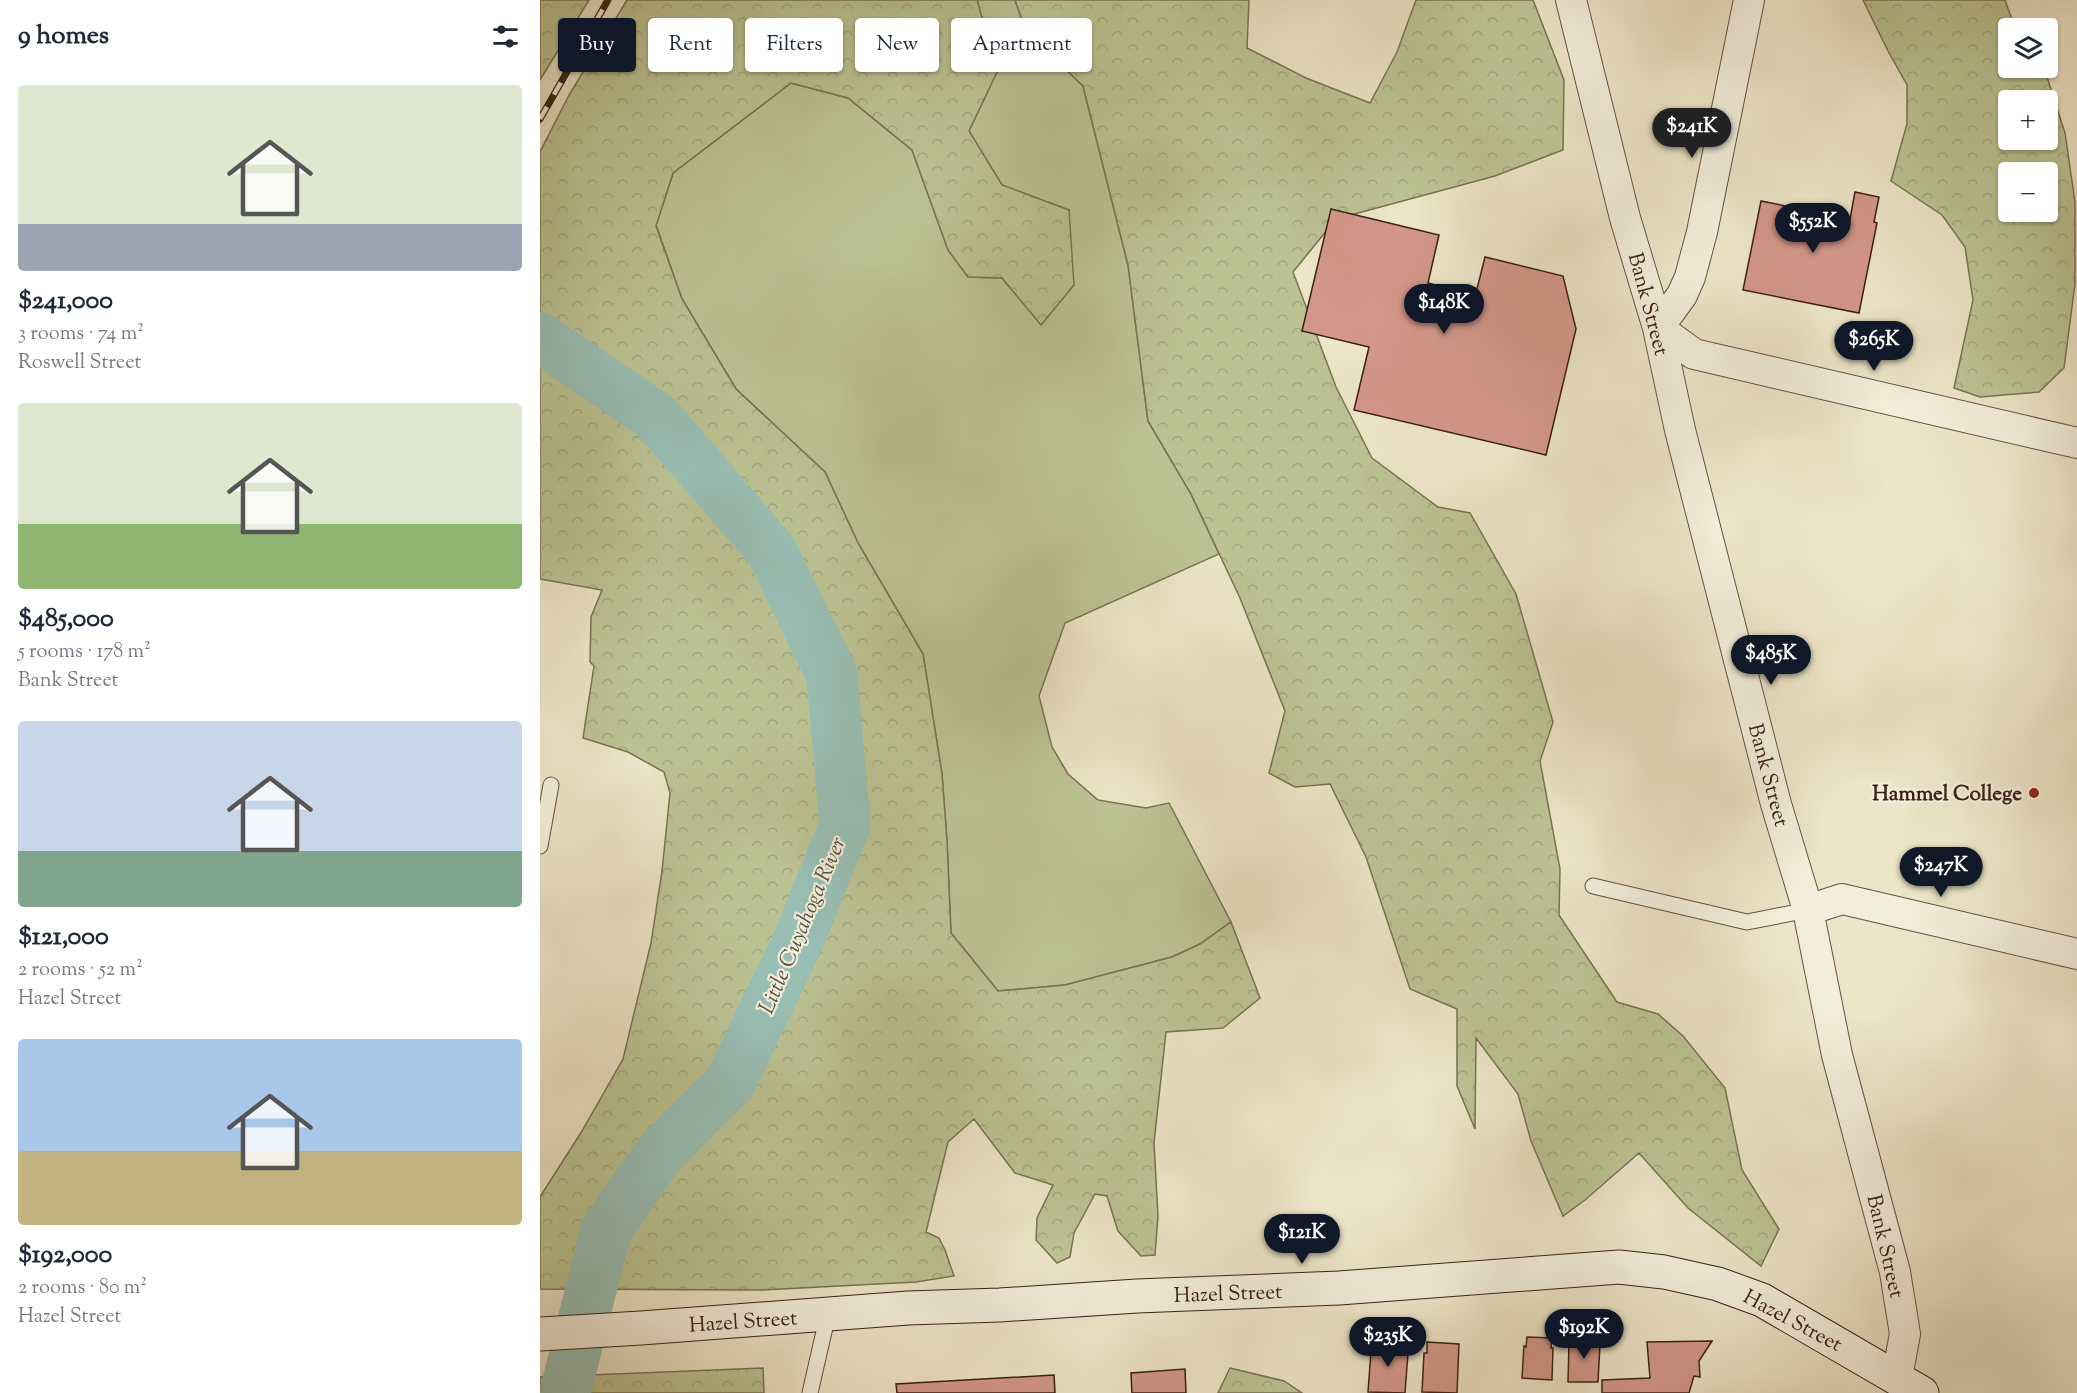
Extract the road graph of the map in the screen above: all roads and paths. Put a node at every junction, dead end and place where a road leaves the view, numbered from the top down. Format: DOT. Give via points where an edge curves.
graph roads {
  1 [pos="1571,0"];
  2 [pos="1749,0"];
  3 [pos="1658,328"];
  4 [pos="2077,443"];
  5 [pos="551,785"];
  6 [pos="540,846"];
  7 [pos="1593,886"];
  8 [pos="1808,910"];
  9 [pos="2077,954"];
  10 [pos="828,1314"];
  11 [pos="540,1334"];
  12 [pos="1909,1385"];
  13 [pos="810,1393"];
  1 -- 3 [label="street, Bank Street" via="1625,218"];
  2 -- 3 [label="street" via="1690,277"];
  3 -- 4 [label="street" via="1694,354"];
  3 -- 8 [label="street, Bank Street" via="1680,430 1776,804"];
  5 -- 6 [label="lane"];
  7 -- 8 [label="lane" via="1747,922"];
  8 -- 9 [label="street" via="1842,899"];
  8 -- 12 [label="street, Bank Street" via="1837,1055 1895,1272"];
  10 -- 11 [label="street, Hazel Street"];
  10 -- 12 [label="street, Hazel Street" via="1339,1288 1619,1267 1718,1284 1762,1300"];
  10 -- 13 [label="lane"];
}
